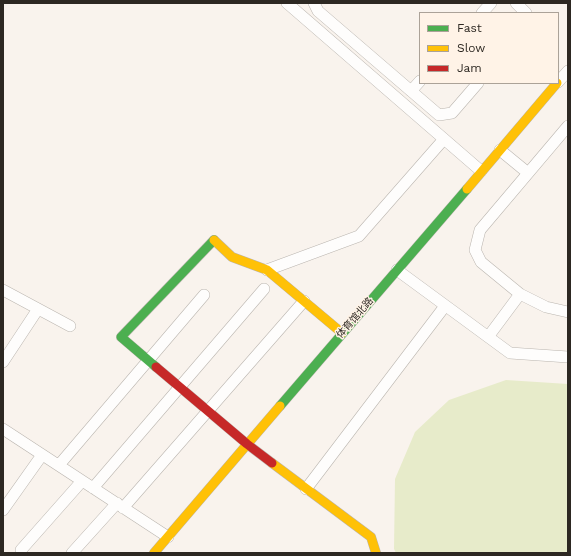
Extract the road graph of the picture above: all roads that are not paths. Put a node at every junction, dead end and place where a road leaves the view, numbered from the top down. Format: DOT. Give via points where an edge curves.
graph roads {
  1 [pos="287,3"];
  2 [pos="314,3"];
  3 [pos="491,3"];
  4 [pos="516,3"];
  5 [pos="528,9"];
  6 [pos="483,12"];
  7 [pos="568,70"];
  8 [pos="419,82"];
  9 [pos="559,82"];
  10 [pos="477,84"];
  11 [pos="557,84"];
  12 [pos="411,91"];
  13 [pos="568,126"];
  14 [pos="444,139"];
  15 [pos="500,150"];
  16 [pos="482,171"];
  17 [pos="528,173"];
  18 [pos="267,270"];
  19 [pos="397,270"];
  20 [pos="264,289"];
  21 [pos="3,290"];
  22 [pos="520,294"];
  23 [pos="204,295"];
  24 [pos="304,301"];
  25 [pos="445,306"];
  26 [pos="38,309"];
  27 [pos="568,312"];
  28 [pos="70,326"];
  29 [pos="342,333"];
  30 [pos="488,337"];
  31 [pos="568,357"];
  32 [pos="148,360"];
  33 [pos="3,362"];
  34 [pos="180,387"];
  35 [pos="208,411"];
  36 [pos="4,433"];
  37 [pos="247,444"];
  38 [pos="42,455"];
  39 [pos="59,466"];
  40 [pos="82,481"];
  41 [pos="93,488"];
  42 [pos="306,489"];
  43 [pos="120,506"];
  44 [pos="3,510"];
  45 [pos="168,537"];
  46 [pos="21,550"];
  47 [pos="72,553"];
  48 [pos="154,553"];
  49 [pos="376,553"];
  1 -- 14 [label="street"];
  2 -- 12 [label="street" via="318,11"];
  3 -- 6 [label="street"];
  4 -- 5 [label="street"];
  7 -- 9 [label="street, 体育馆北路"];
  8 -- 12 [label="street"];
  10 -- 12 [label="street" via="452,113 439,115"];
  11 -- 15 [label="street, 体育馆北路"];
  13 -- 17 [label="street"];
  14 -- 16 [label="street"];
  14 -- 18 [label="street" via="359,236"];
  15 -- 16 [label="street, 体育馆北路"];
  15 -- 17 [label="street"];
  16 -- 19 [label="street, 体育馆北路"];
  17 -- 22 [label="street" via="480,230 476,250 481,262"];
  18 -- 24 [label="street"];
  18 -- 32 [label="street" via="232,257 213,239 121,337"];
  19 -- 25 [label="street"];
  19 -- 29 [label="street, 体育馆北路"];
  20 -- 34 [label="street"];
  21 -- 26 [label="street"];
  22 -- 27 [label="street" via="546,308"];
  22 -- 30 [label="street"];
  23 -- 32 [label="street"];
  24 -- 29 [label="street"];
  24 -- 35 [label="street"];
  25 -- 30 [label="street"];
  25 -- 42 [label="street"];
  26 -- 28 [label="street"];
  26 -- 33 [label="street"];
  29 -- 37 [label="street, 体育馆北路"];
  30 -- 31 [label="street" via="510,353"];
  32 -- 34 [label="street"];
  32 -- 39 [label="street"];
  34 -- 35 [label="street"];
  34 -- 41 [label="street"];
  35 -- 37 [label="street"];
  35 -- 43 [label="street"];
  36 -- 38 [label="street"];
  37 -- 42 [label="street"];
  37 -- 45 [label="street, 体育馆北路"];
  38 -- 39 [label="street"];
  38 -- 44 [label="street"];
  39 -- 40 [label="street"];
  40 -- 41 [label="street"];
  40 -- 46 [label="street"];
  41 -- 43 [label="street"];
  42 -- 49 [label="street" via="371,537"];
  43 -- 45 [label="street"];
  43 -- 47 [label="street"];
  45 -- 48 [label="street, 体育馆北路"];
}
